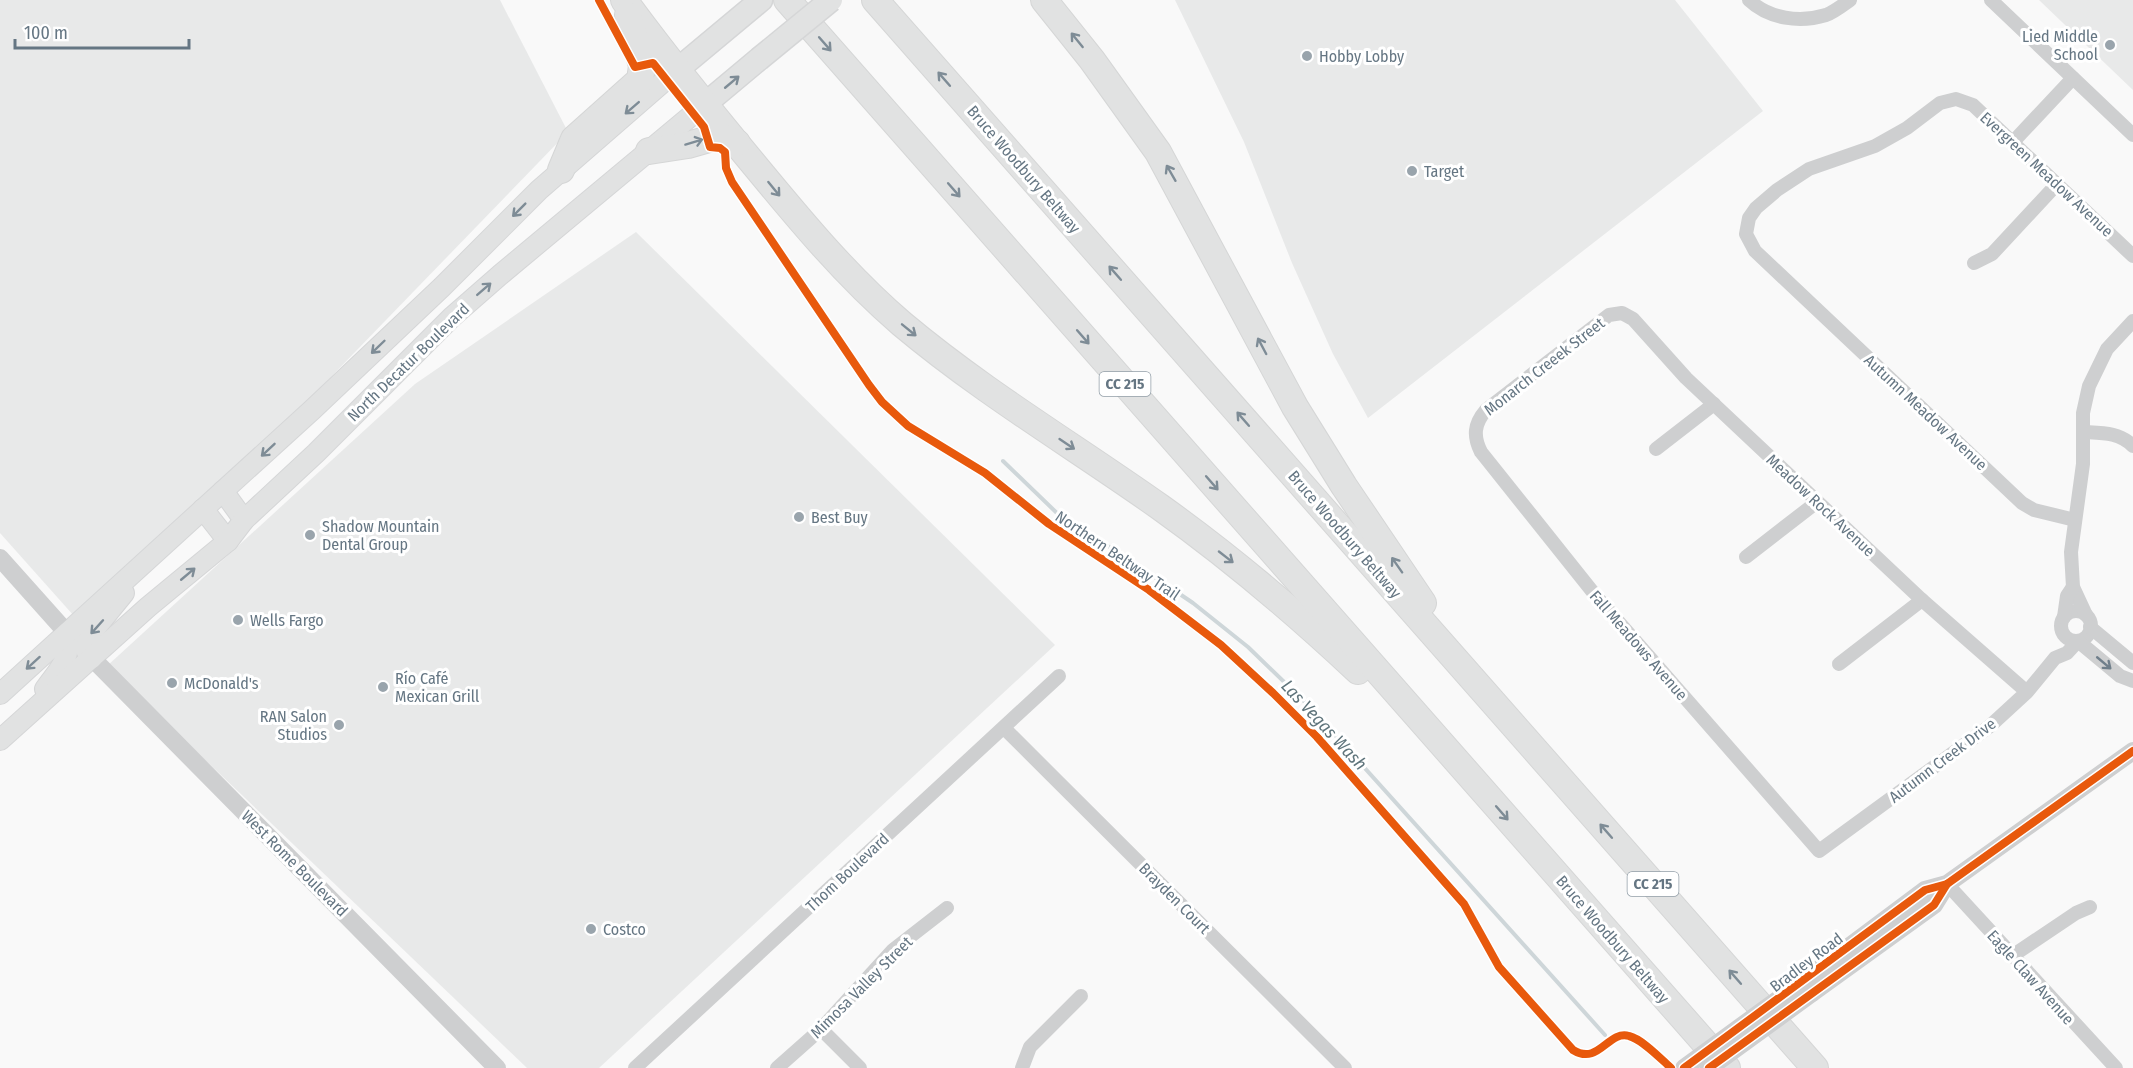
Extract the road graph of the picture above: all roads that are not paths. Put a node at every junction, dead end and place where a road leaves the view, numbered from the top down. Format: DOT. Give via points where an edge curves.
graph roads {
  1 [pos="624,0"];
  2 [pos="761,0"];
  3 [pos="787,0"];
  4 [pos="831,0"];
  5 [pos="875,0"];
  6 [pos="1044,0"];
  7 [pos="1749,0"];
  8 [pos="1851,0"];
  9 [pos="1990,0"];
  10 [pos="676,70"];
  11 [pos="2073,78"];
  12 [pos="704,105"];
  13 [pos="2133,135"];
  14 [pos="2013,142"];
  15 [pos="737,143"];
  16 [pos="649,151"];
  17 [pos="561,170"];
  18 [pos="2057,184"];
  19 [pos="1746,234"];
  20 [pos="2133,256"];
  21 [pos="1974,263"];
  22 [pos="1622,313"];
  23 [pos="2133,321"];
  24 [pos="1714,404"];
  25 [pos="1475,430"];
  26 [pos="2083,432"];
  27 [pos="2133,446"];
  28 [pos="1656,449"];
  29 [pos="223,491"];
  30 [pos="1817,502"];
  31 [pos="203,509"];
  32 [pos="244,520"];
  33 [pos="2074,520"];
  34 [pos="228,541"];
  35 [pos="1746,557"];
  36 [pos="0,558"];
  37 [pos="144,563"];
  38 [pos="2073,586"];
  39 [pos="1922,600"];
  40 [pos="2064,617"];
  41 [pos="2088,621"];
  42 [pos="67,633"];
  43 [pos="2063,634"];
  44 [pos="2078,641"];
  45 [pos="92,658"];
  46 [pos="2055,658"];
  47 [pos="2133,663"];
  48 [pos="1839,664"];
  49 [pos="1059,676"];
  50 [pos="2133,681"];
  51 [pos="2027,692"];
  52 [pos="0,694"];
  53 [pos="1490,700"];
  54 [pos="27,715"];
  55 [pos="1004,728"];
  56 [pos="0,740"];
  57 [pos="2133,751"];
  58 [pos="1464,769"];
  59 [pos="1819,851"];
  60 [pos="1947,884"];
  61 [pos="2090,907"];
  62 [pos="947,908"];
  63 [pos="2012,956"];
  64 [pos="1807,987"];
  65 [pos="1081,996"];
  66 [pos="821,1029"];
  67 [pos="497,1068"];
  68 [pos="635,1068"];
  69 [pos="777,1068"];
  70 [pos="860,1068"];
  71 [pos="1022,1068"];
  72 [pos="1346,1068"];
  73 [pos="1684,1068"];
  74 [pos="1709,1068"];
  75 [pos="1726,1068"];
  76 [pos="1815,1068"];
  77 [pos="2116,1068"];
  1 -- 10 [label="highway"];
  1 -- 17 [label="highway" via="642,61 642,75 636,85 574,140"];
  2 -- 10 [label="main road, North Decatur Boulevard"];
  3 -- 58 [label="highway, Bruce Woodbury Beltway / CC 215, one-way"];
  12 -- 4 [label="main road, North Decatur Boulevard, one-way, bridge"];
  53 -- 5 [label="highway, Bruce Woodbury Beltway / CC 215, one-way"];
  53 -- 6 [label="highway, one-way" via="1320,449 1158,152"];
  7 -- 8 [label="street" via="1771,14 1809,19 1828,14"];
  9 -- 11 [label="street"];
  10 -- 12 [label="highway"];
  10 -- 17 [label="main road, North Decatur Boulevard, one-way"];
  11 -- 13 [label="street"];
  11 -- 14 [label="street"];
  12 -- 15 [label="highway"];
  12 -- 16 [label="main road, North Decatur Boulevard"];
  14 -- 18 [label="street, Evergreen Meadow Avenue"];
  14 -- 19 [label="street, Evergreen Meadow Avenue" via="1973,105 1956,99 1940,103 1875,146 1809,169 1777,190 1756,208"];
  16 -- 15 [label="highway, one-way" via="716,137"];
  15 -- 58 [label="highway, one-way" via="824,247 901,323 969,377 1133,488 1225,556 1341,655"];
  32 -- 16 [label="main road, North Decatur Boulevard, one-way" via="452,317"];
  17 -- 29 [label="main road, North Decatur Boulevard, one-way"];
  18 -- 20 [label="street, Evergreen Meadow Avenue"];
  18 -- 21 [label="street" via="1992,254"];
  19 -- 33 [label="street, Autumn Meadow Avenue" via="1755,251 2022,503"];
  22 -- 24 [label="street, Meadow Rock Avenue" via="1633,319"];
  22 -- 25 [label="street, Monarch Creeek Street" via="1609,315 1486,410"];
  23 -- 26 [label="street" via="2108,349 2089,386"];
  24 -- 28 [label="street"];
  24 -- 30 [label="street, Meadow Rock Avenue"];
  25 -- 59 [label="street, Fall Meadows Avenue" via="1481,452 1596,596"];
  26 -- 27 [label="street" via="2109,433 2125,438"];
  26 -- 33 [label="street" via="2083,464"];
  29 -- 31 [label="main road, North Decatur Boulevard"];
  29 -- 32 [label="main road"];
  30 -- 35 [label="street"];
  30 -- 39 [label="street, Meadow Rock Avenue"];
  31 -- 34 [label="main road"];
  31 -- 37 [label="main road, North Decatur Boulevard"];
  32 -- 34 [label="main road, North Decatur Boulevard"];
  33 -- 38 [label="street"];
  45 -- 34 [label="main road, North Decatur Boulevard, one-way"];
  36 -- 42 [label="street"];
  37 -- 42 [label="main road, North Decatur Boulevard"];
  37 -- 45 [label="main road, one-way" via="86,641"];
  38 -- 40 [label="street"];
  38 -- 41 [label="street"];
  39 -- 48 [label="street"];
  39 -- 51 [label="street, Meadow Rock Avenue"];
  40 -- 41 [label="street" via="2075,611"];
  40 -- 43 [label="street"];
  41 -- 44 [label="street" via="2087,635"];
  41 -- 47 [label="street"];
  42 -- 52 [label="main road, North Decatur Boulevard, one-way"];
  42 -- 54 [label="main road" via="66,659"];
  43 -- 44 [label="street"];
  43 -- 46 [label="street, Autumn Creek Drive" via="2055,646"];
  44 -- 46 [label="street, Autumn Creek Drive" via="2067,653"];
  44 -- 50 [label="street, one-way" via="2120,676"];
  45 -- 54 [label="main road, North Decatur Boulevard"];
  45 -- 67 [label="street, West Rome Boulevard"];
  46 -- 51 [label="street, Autumn Creek Drive"];
  49 -- 55 [label="street, Thom Boulevard"];
  51 -- 59 [label="street, Autumn Creek Drive" via="1990,726"];
  76 -- 53 [label="highway, Bruce Woodbury Beltway / CC 215, one-way"];
  54 -- 56 [label="main road, North Decatur Boulevard"];
  55 -- 68 [label="street, Thom Boulevard"];
  55 -- 72 [label="street, Brayden Court"];
  57 -- 60 [label="street, Bradley Road"];
  58 -- 75 [label="highway, Bruce Woodbury Beltway / CC 215, one-way"];
  60 -- 63 [label="street, Eagle Claw Avenue"];
  60 -- 64 [label="street, Bradley Road" via="1934,905"];
  61 -- 63 [label="street"];
  62 -- 66 [label="street, Mimosa Valley Street" via="893,950"];
  63 -- 77 [label="street, Eagle Claw Avenue"];
  64 -- 73 [label="street, Bradley Road, bridge"];
  64 -- 74 [label="street, Bradley Road, bridge"];
  65 -- 71 [label="street" via="1030,1047"];
  66 -- 69 [label="street, Mimosa Valley Street"];
  66 -- 70 [label="street"];
}
